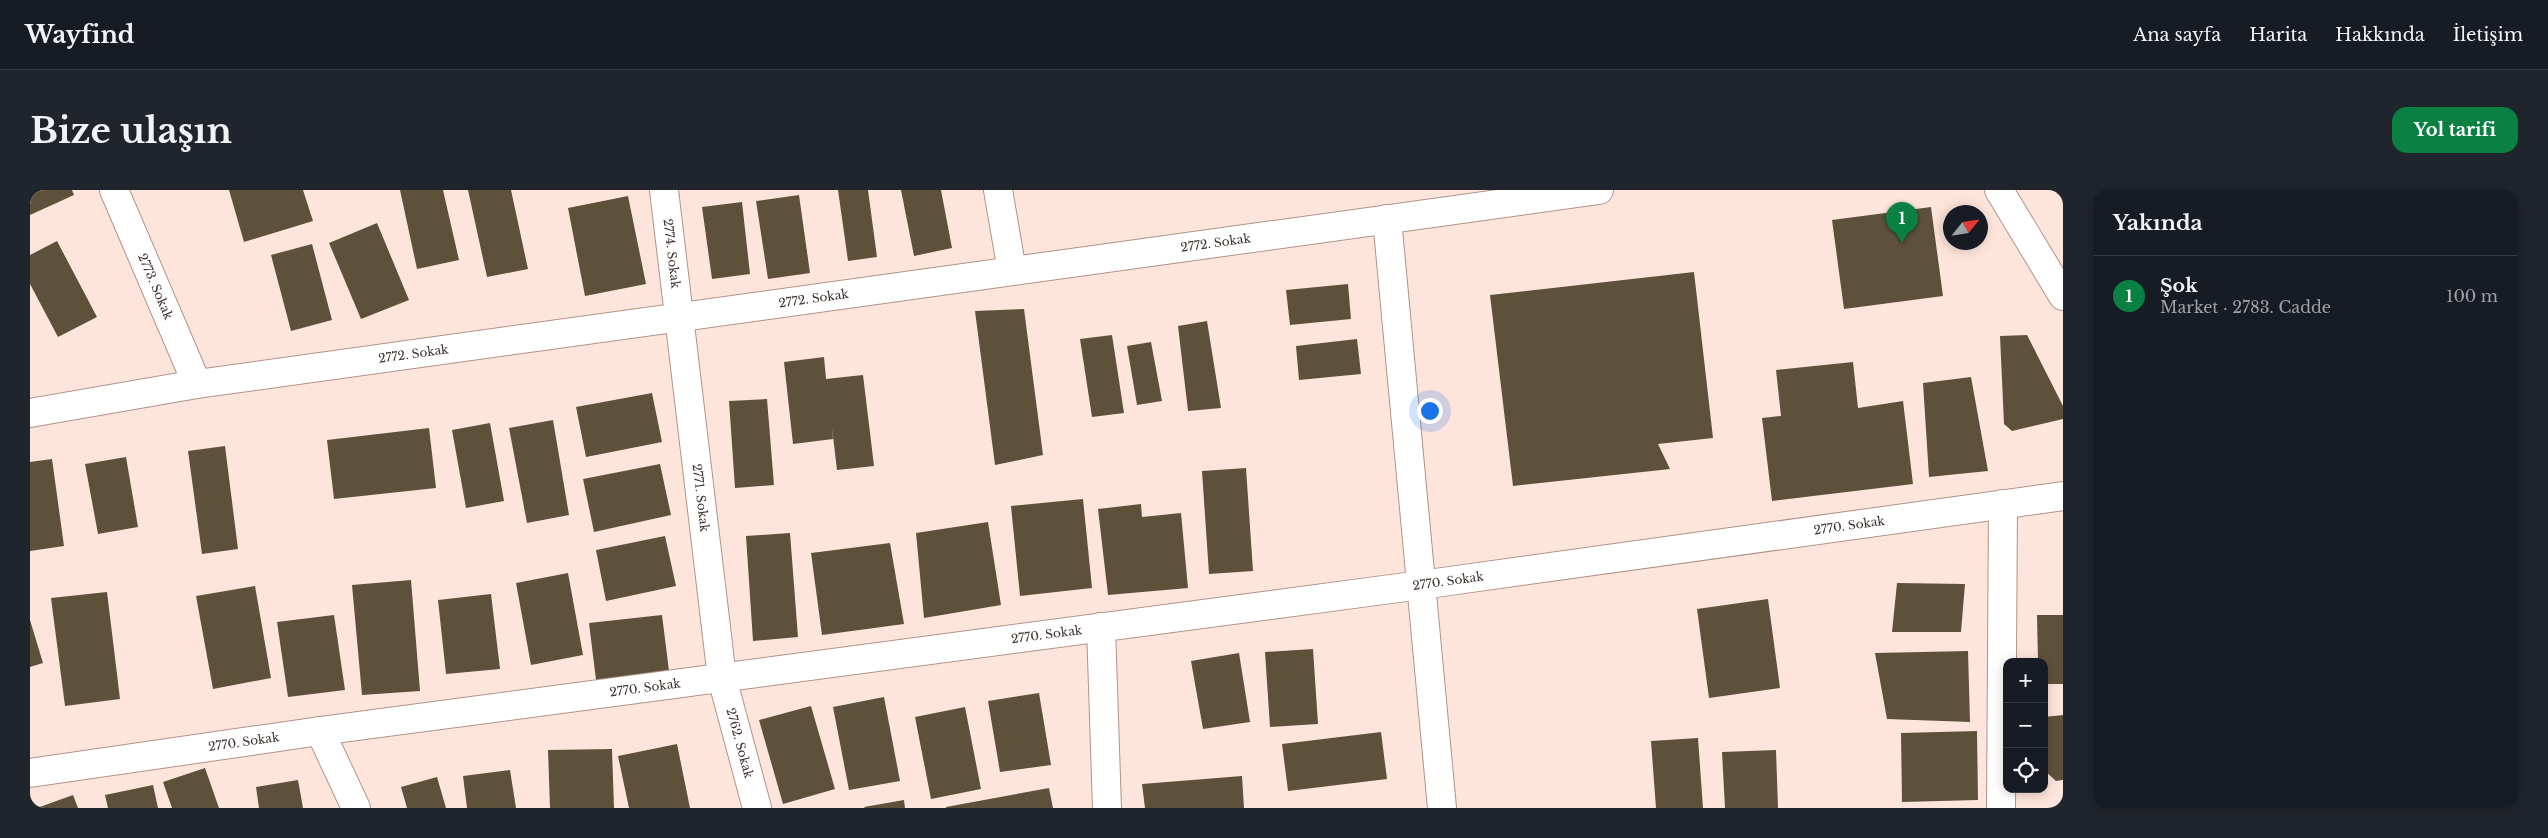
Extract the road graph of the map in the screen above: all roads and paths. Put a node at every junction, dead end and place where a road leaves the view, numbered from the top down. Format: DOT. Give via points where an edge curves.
graph roads {
  1 [pos="114,190"];
  2 [pos="664,190"];
  3 [pos="998,190"];
  4 [pos="1599,190"];
  5 [pos="1999,190"];
  6 [pos="1387,219"];
  7 [pos="1012,271"];
  8 [pos="2063,296"];
  9 [pos="678,317"];
  10 [pos="197,384"];
  11 [pos="30,413"];
  12 [pos="2063,496"];
  13 [pos="2003,504"];
  14 [pos="1421,585"];
  15 [pos="1101,627"];
  16 [pos="722,678"];
  17 [pos="320,731"];
  18 [pos="30,773"];
  19 [pos="356,808"];
  20 [pos="757,808"];
  21 [pos="1107,808"];
  22 [pos="1442,808"];
  23 [pos="2001,808"];
  1 -- 10 [label="street, 2773. Sokak"];
  2 -- 9 [label="street, 2774. Sokak"];
  3 -- 7 [label="street"];
  4 -- 6 [label="street, 2772. Sokak"];
  5 -- 8 [label="street"];
  6 -- 7 [label="street, 2772. Sokak"];
  6 -- 14 [label="street"];
  7 -- 9 [label="street, 2772. Sokak"];
  9 -- 10 [label="street, 2772. Sokak"];
  9 -- 16 [label="street, 2771. Sokak"];
  10 -- 11 [label="street, 2772. Sokak"];
  12 -- 13 [label="street, 2770. Sokak"];
  13 -- 14 [label="street, 2770. Sokak"];
  13 -- 23 [label="street"];
  14 -- 15 [label="street, 2770. Sokak"];
  14 -- 22 [label="street"];
  15 -- 16 [label="street, 2770. Sokak"];
  15 -- 21 [label="street"];
  16 -- 17 [label="street, 2770. Sokak"];
  16 -- 20 [label="street, 2762. Sokak"];
  17 -- 18 [label="street, 2770. Sokak"];
  17 -- 19 [label="street"];
}
